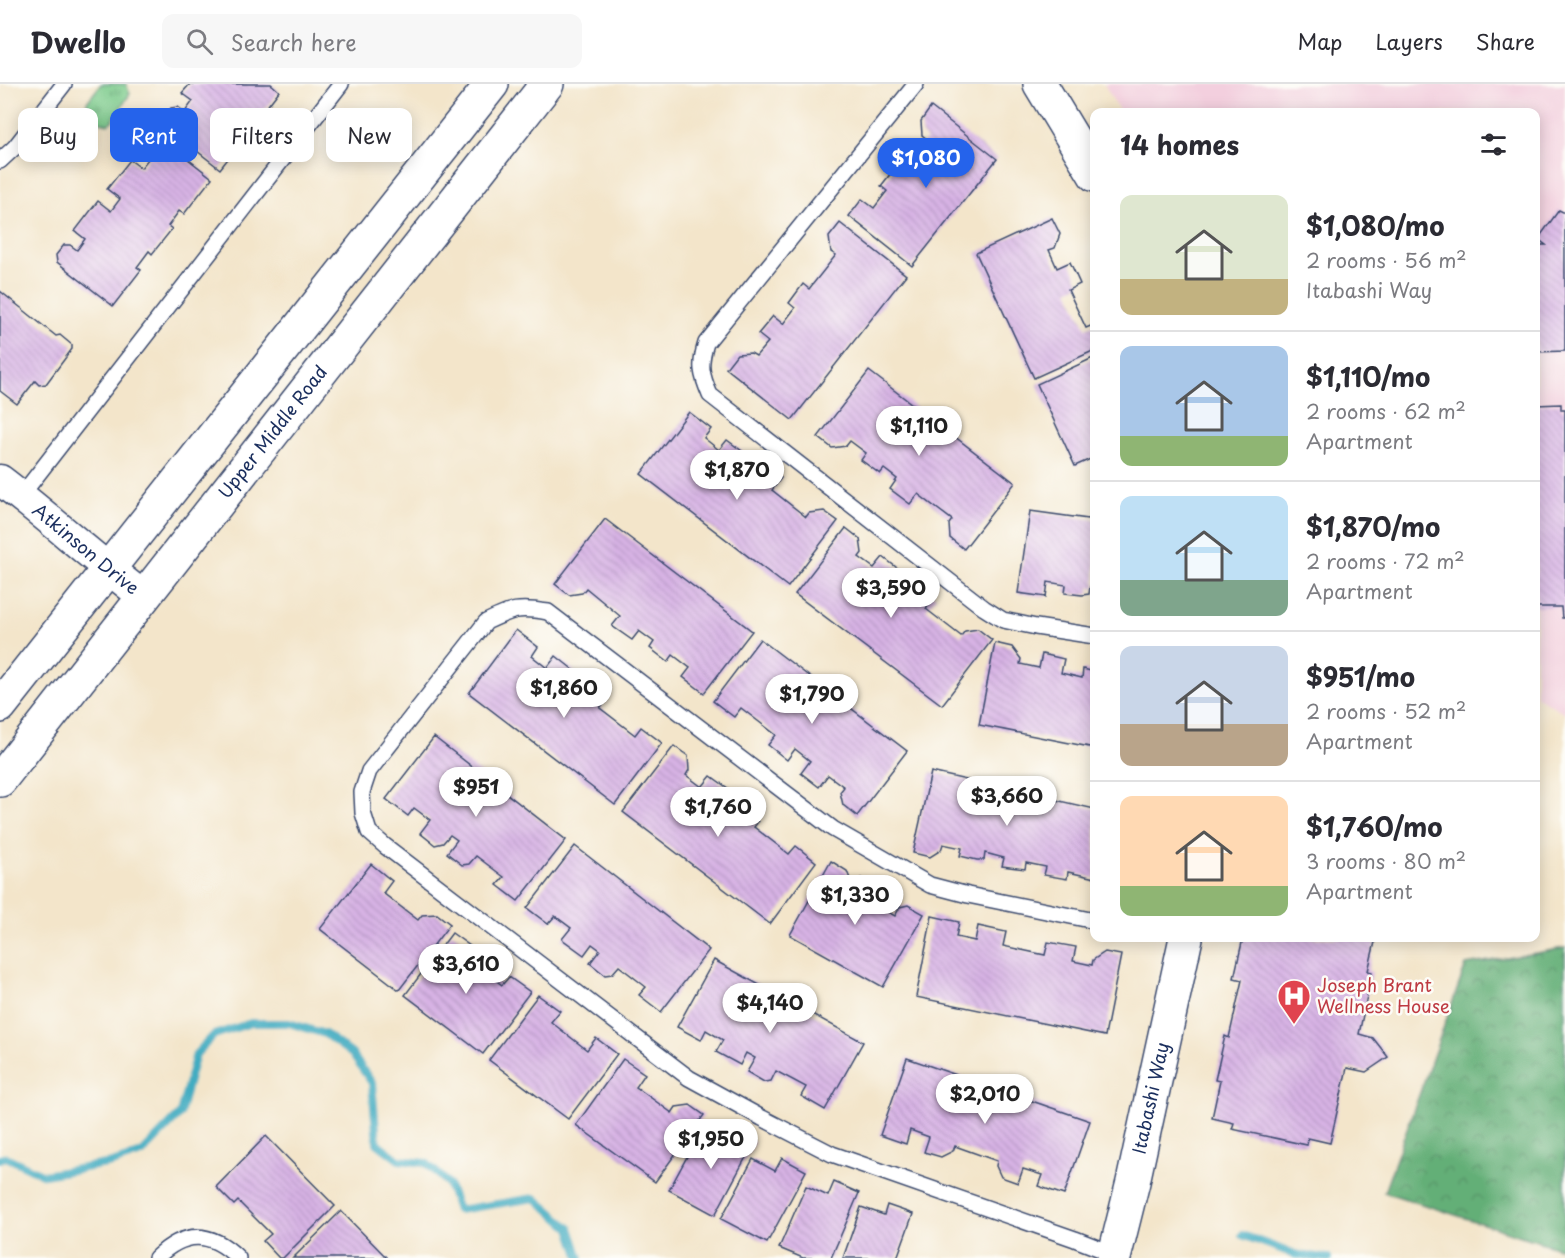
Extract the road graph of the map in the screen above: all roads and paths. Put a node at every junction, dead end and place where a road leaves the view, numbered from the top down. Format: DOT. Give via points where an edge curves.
graph roads {
  1 [pos="63,84"];
  2 [pos="342,84"];
  3 [pos="492,84"];
  4 [pos="548,84"];
  5 [pos="916,84"];
  6 [pos="1040,84"];
  7 [pos="0,161"];
  8 [pos="1090,167"];
  9 [pos="10,488"];
  10 [pos="108,569"];
  11 [pos="144,596"];
  12 [pos="1090,635"];
  13 [pos="0,706"];
  14 [pos="0,780"];
  15 [pos="1090,920"];
  16 [pos="1182,942"];
  17 [pos="1117,1257"];
  18 [pos="156,1258"];
  19 [pos="238,1258"];
  1 -- 7 [label="lane"];
  2 -- 9 [label="lane"];
  3 -- 10 [label="main road"];
  4 -- 11 [label="main road, Upper Middle Road"];
  5 -- 12 [label="lane" via="706,343 702,376 710,395 984,608 1003,620"];
  6 -- 8 [label="main road"];
  9 -- 10 [label="street, Atkinson Drive"];
  10 -- 11 [label="street, Atkinson Drive"];
  10 -- 13 [label="main road"];
  11 -- 14 [label="main road, Upper Middle Road"];
  15 -- 17 [label="lane" via="930,885 833,829 548,612 538,610 510,610 486,622 369,771 362,792 369,832 385,846 689,1078 832,1154"];
  16 -- 17 [label="main road, Itabashi Way"];
  18 -- 19 [label="lane" via="174,1243 190,1237 210,1239"];
}
